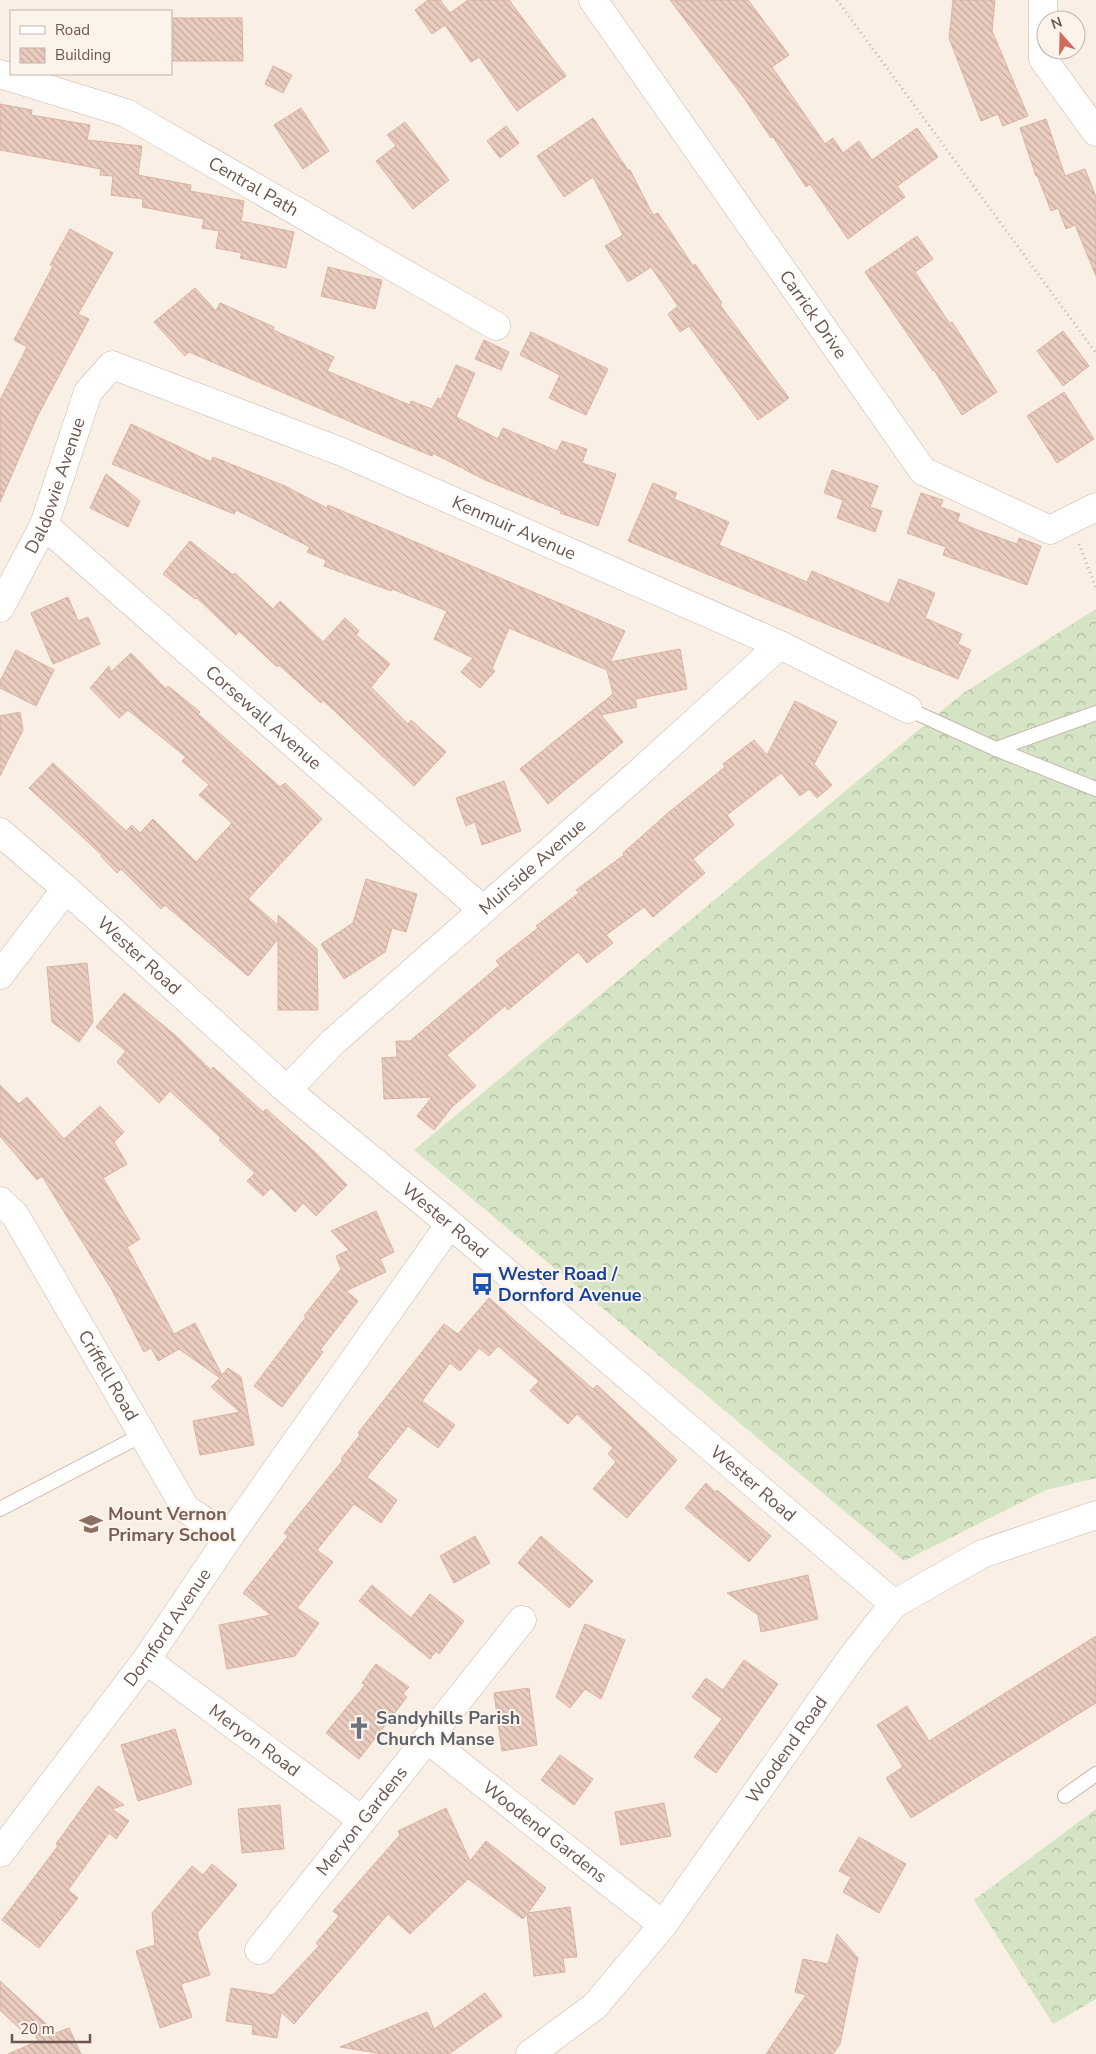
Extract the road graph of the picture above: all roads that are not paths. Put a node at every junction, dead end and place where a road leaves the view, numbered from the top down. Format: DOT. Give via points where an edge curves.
graph roads {
  1 [pos="592,0"];
  2 [pos="1043,0"];
  3 [pos="0,74"];
  4 [pos="1096,132"];
  5 [pos="496,326"];
  6 [pos="112,365"];
  7 [pos="1096,507"];
  8 [pos="44,525"];
  9 [pos="0,608"];
  10 [pos="780,645"];
  11 [pos="908,709"];
  12 [pos="1096,714"];
  13 [pos="996,749"];
  14 [pos="1096,788"];
  15 [pos="0,832"];
  16 [pos="66,889"];
  17 [pos="483,910"];
  18 [pos="0,975"];
  19 [pos="287,1090"];
  20 [pos="0,1201"];
  21 [pos="450,1224"];
  22 [pos="142,1434"];
  23 [pos="0,1510"];
  24 [pos="1096,1515"];
  25 [pos="229,1537"];
  26 [pos="894,1604"];
  27 [pos="522,1620"];
  28 [pos="146,1660"];
  29 [pos="427,1739"];
  30 [pos="1096,1774"];
  31 [pos="1065,1796"];
  32 [pos="362,1820"];
  33 [pos="0,1853"];
  34 [pos="663,1926"];
  35 [pos="259,1950"];
  36 [pos="530,2054"];
  1 -- 7 [label="street, Carrick Drive" via="923,472 1050,530"];
  2 -- 4 [label="street" via="1043,59"];
  3 -- 5 [label="street, Central Path" via="126,113"];
  6 -- 8 [label="street, Daldowie Avenue" via="88,392"];
  6 -- 10 [label="street, Kenmuir Avenue" via="342,452"];
  8 -- 9 [label="street, Daldowie Avenue"];
  8 -- 17 [label="street, Corsewall Avenue"];
  10 -- 11 [label="street, Kenmuir Avenue"];
  10 -- 17 [label="street, Muirside Avenue"];
  11 -- 13 [label="lane"];
  12 -- 13 [label="lane"];
  13 -- 14 [label="lane"];
  15 -- 16 [label="street, Wester Road"];
  16 -- 18 [label="street"];
  16 -- 19 [label="street, Wester Road"];
  17 -- 19 [label="street, Muirside Avenue" via="333,1042"];
  19 -- 21 [label="street, Wester Road"];
  20 -- 22 [label="street, Criffell Road" via="15,1216"];
  21 -- 25 [label="street, Dornford Avenue"];
  21 -- 26 [label="street, Wester Road"];
  22 -- 23 [label="lane"];
  22 -- 25 [label="street, Criffell Road" via="186,1509"];
  24 -- 26 [label="street, Woodend Road" via="982,1554"];
  25 -- 28 [label="street, Dornford Avenue"];
  26 -- 34 [label="street, Woodend Road" via="852,1658"];
  27 -- 29 [label="street, Meryon Gardens"];
  28 -- 32 [label="street, Meryon Road"];
  28 -- 33 [label="street, Dornford Avenue"];
  29 -- 32 [label="street, Meryon Gardens"];
  29 -- 34 [label="street, Woodend Gardens"];
  30 -- 31 [label="lane"];
  32 -- 35 [label="street, Meryon Gardens"];
  34 -- 36 [label="street, Woodend Road" via="595,2006"];
}
